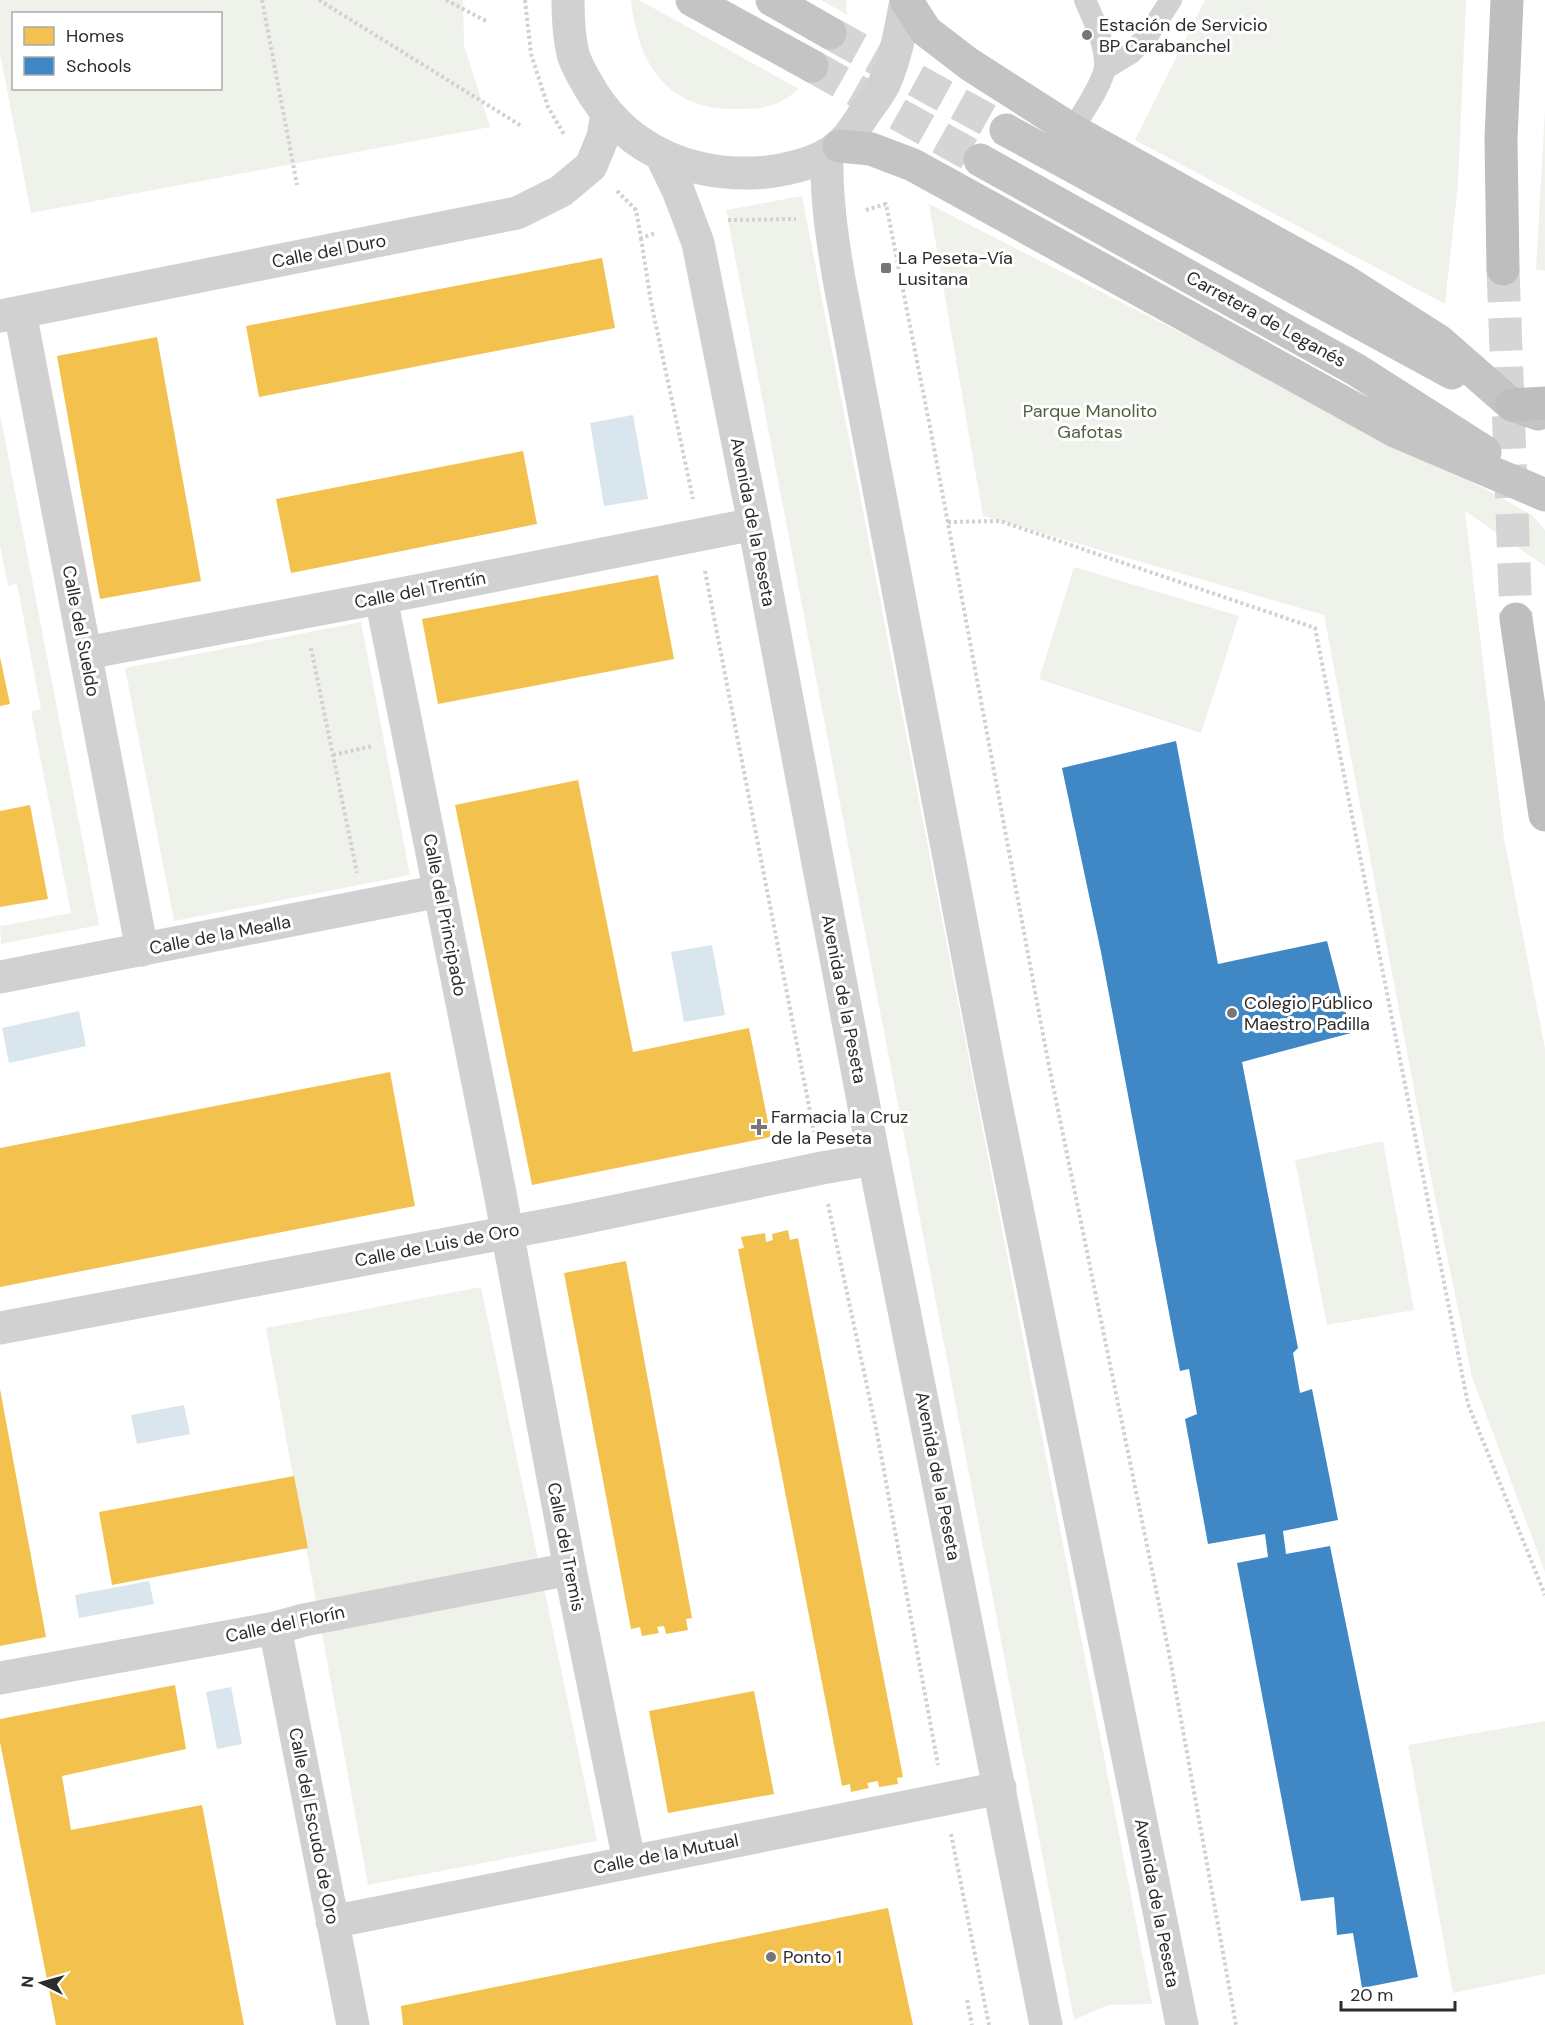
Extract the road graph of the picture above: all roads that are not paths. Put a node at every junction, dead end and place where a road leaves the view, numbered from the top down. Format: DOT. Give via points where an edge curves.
graph roads {
  1 [pos="568,0"];
  2 [pos="692,0"];
  3 [pos="772,0"];
  4 [pos="906,0"];
  5 [pos="1085,0"];
  6 [pos="1171,0"];
  7 [pos="1507,0"];
  8 [pos="830,33"];
  9 [pos="812,66"];
  10 [pos="1105,69"];
  11 [pos="607,114"];
  12 [pos="1006,130"];
  13 [pos="1072,130"];
  14 [pos="833,150"];
  15 [pos="661,155"];
  16 [pos="980,160"];
  17 [pos="1503,269"];
  18 [pos="10,314"];
  19 [pos="1545,403"];
  20 [pos="1512,405"];
  21 [pos="1545,417"];
  22 [pos="1545,493"];
  23 [pos="754,524"];
  24 [pos="381,598"];
  25 [pos="1516,619"];
  26 [pos="86,653"];
  27 [pos="1545,815"];
  28 [pos="440,891"];
  29 [pos="142,950"];
  30 [pos="0,977"];
  31 [pos="874,1160"];
  32 [pos="507,1232"];
  33 [pos="0,1328"];
  34 [pos="570,1569"];
  35 [pos="275,1628"];
  36 [pos="0,1678"];
  37 [pos="1000,1788"];
  38 [pos="629,1862"];
  39 [pos="333,1922"];
  40 [pos="353,2025"];
  41 [pos="1046,2025"];
  42 [pos="1182,2025"];
  1 -- 11 [label="street" via="574,56"];
  2 -- 9 [label="main road"];
  3 -- 8 [label="main road"];
  4 -- 13 [label="main road" via="926,31 969,64"];
  4 -- 14 [label="street" via="884,84 859,122"];
  5 -- 10 [label="lane" via="1101,38"];
  6 -- 10 [label="lane" via="1131,53"];
  7 -- 17 [label="highway"];
  10 -- 13 [label="lane"];
  11 -- 15 [label="street" via="633,138"];
  11 -- 18 [label="street, Calle del Duro" via="591,166 561,192 518,213"];
  12 -- 20 [label="main road"];
  13 -- 20 [label="main road" via="1344,281 1439,340"];
  14 -- 15 [label="street" via="794,167 768,173 727,174 693,168"];
  14 -- 22 [label="main road" via="872,149 913,165 1395,431"];
  14 -- 42 [label="street, Avenida de la Peseta" via="826,180 838,279 993,1089"];
  15 -- 23 [label="street, Avenida de la Peseta" via="698,243"];
  16 -- 22 [label="main road, Carretera de Leganés" via="1355,369"];
  18 -- 26 [label="street, Calle del Sueldo"];
  19 -- 20 [label="highway"];
  20 -- 21 [label="main road"];
  23 -- 24 [label="street, Calle del Trentín"];
  23 -- 31 [label="street, Avenida de la Peseta"];
  24 -- 26 [label="street, Calle del Trentín"];
  24 -- 28 [label="street, Calle del Principado"];
  25 -- 27 [label="highway"];
  26 -- 29 [label="street, Calle del Sueldo"];
  28 -- 29 [label="street, Calle de la Mealla"];
  28 -- 32 [label="street, Calle del Principado"];
  29 -- 30 [label="street, Calle de la Mealla"];
  31 -- 32 [label="street, Calle de Luis de Oro"];
  31 -- 37 [label="street, Avenida de la Peseta"];
  32 -- 33 [label="street, Calle de Luis de Oro"];
  32 -- 34 [label="street, Calle del Tremis"];
  34 -- 35 [label="street, Calle del Florín"];
  34 -- 38 [label="street, Calle del Tremis"];
  35 -- 36 [label="street, Calle del Florín"];
  35 -- 39 [label="street, Calle del Escudo de Oro"];
  37 -- 38 [label="street, Calle de la Mutual"];
  37 -- 41 [label="street, Avenida de la Peseta"];
  38 -- 39 [label="street, Calle de la Mutual"];
  39 -- 40 [label="street, Calle del Escudo de Oro"];
}
